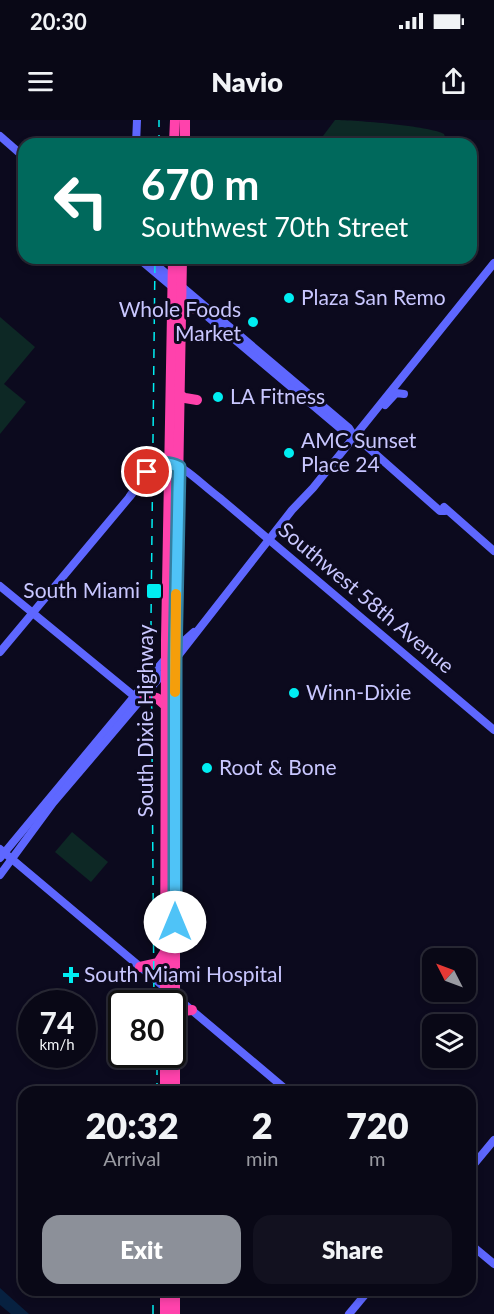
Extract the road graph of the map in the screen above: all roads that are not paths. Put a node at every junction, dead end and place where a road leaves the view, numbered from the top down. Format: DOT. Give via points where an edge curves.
graph roads {
  1 [pos="136,120"];
  2 [pos="178,120"];
  3 [pos="0,136"];
  4 [pos="136,138"];
  5 [pos="175,138"];
  6 [pos="182,138"];
  7 [pos="18,152"];
  8 [pos="494,263"];
  9 [pos="146,264"];
  10 [pos="154,264"];
  11 [pos="174,264"];
  12 [pos="181,264"];
  13 [pos="177,287"];
  14 [pos="197,308"];
  15 [pos="182,316"];
  16 [pos="219,328"];
  17 [pos="236,333"];
  18 [pos="238,344"];
  19 [pos="176,381"];
  20 [pos="404,394"];
  21 [pos="180,396"];
  22 [pos="197,400"];
  23 [pos="375,409"];
  24 [pos="180,415"];
  25 [pos="354,436"];
  26 [pos="172,466"];
  27 [pos="147,479"];
  28 [pos="169,483"];
  29 [pos="130,496"];
  30 [pos="270,540"];
  31 [pos="494,551"];
  32 [pos="0,586"];
  33 [pos="32,613"];
  34 [pos="0,652"];
  35 [pos="172,655"];
  36 [pos="166,670"];
  37 [pos="139,696"];
  38 [pos="165,706"];
  39 [pos="494,730"];
  40 [pos="2,853"];
  41 [pos="12,859"];
  42 [pos="165,865"];
  43 [pos="0,875"];
  44 [pos="176,880"];
  45 [pos="165,891"];
  46 [pos="165,951"];
  47 [pos="140,967"];
  48 [pos="165,988"];
  49 [pos="168,990"];
  50 [pos="175,990"];
  51 [pos="186,1005"];
  52 [pos="192,1010"];
  53 [pos="186,1011"];
  54 [pos="165,1068"];
  55 [pos="175,1068"];
  56 [pos="165,1086"];
  57 [pos="175,1086"];
  58 [pos="282,1086"];
  59 [pos="494,1140"];
  60 [pos="476,1162"];
  61 [pos="476,1249"];
  62 [pos="494,1264"];
  63 [pos="165,1296"];
  64 [pos="175,1296"];
  65 [pos="364,1296"];
  66 [pos="165,1314"];
  67 [pos="175,1314"];
  68 [pos="349,1314"];
  1 -- 4 [label="main road"];
  2 -- 5 [label="highway"];
  2 -- 6 [label="highway"];
  3 -- 7 [label="main road"];
  8 -- 23 [label="main road"];
  9 -- 13 [label="main road"];
  10 -- 13 [label="main road"];
  11 -- 13 [label="highway, South Dixie Highway"];
  12 -- 13 [label="highway, South Dixie Highway"];
  13 -- 14 [label="main road"];
  13 -- 15 [label="highway, South Dixie Highway"];
  13 -- 17 [label="main road"];
  13 -- 19 [label="highway, South Dixie Highway"];
  14 -- 15 [label="highway"];
  14 -- 16 [label="main road"];
  15 -- 19 [label="highway, South Dixie Highway"];
  16 -- 17 [label="main road"];
  16 -- 18 [label="main road"];
  17 -- 18 [label="main road"];
  17 -- 25 [label="main road"];
  18 -- 25 [label="main road"];
  19 -- 21 [label="highway"];
  19 -- 22 [label="highway"];
  19 -- 26 [label="highway, South Dixie Highway"];
  20 -- 23 [label="main road" via="396,393"];
  21 -- 22 [label="highway"];
  21 -- 24 [label="highway, South Dixie Highway"];
  22 -- 24 [label="highway"];
  23 -- 25 [label="main road"];
  24 -- 26 [label="highway, South Dixie Highway"];
  25 -- 30 [label="main road"];
  25 -- 31 [label="main road" via="440,511"];
  26 -- 27 [label="main road"];
  26 -- 28 [label="highway, South Dixie Highway"];
  26 -- 29 [label="main road" via="150,470"];
  26 -- 30 [label="main road, Southwest 58th Avenue" via="204,483"];
  26 -- 35 [label="highway, South Dixie Highway"];
  27 -- 28 [label="highway" via="160,477"];
  27 -- 29 [label="main road"];
  28 -- 35 [label="highway, South Dixie Highway"];
  29 -- 33 [label="main road"];
  30 -- 35 [label="main road"];
  30 -- 39 [label="main road, Southwest 58th Avenue"];
  32 -- 33 [label="main road"];
  33 -- 34 [label="main road"];
  33 -- 37 [label="main road"];
  35 -- 36 [label="highway, South Dixie Highway"];
  35 -- 37 [label="main road"];
  35 -- 44 [label="highway, South Dixie Highway"];
  36 -- 37 [label="main road"];
  36 -- 38 [label="highway, South Dixie Highway"];
  37 -- 38 [label="highway" via="158,698"];
  37 -- 40 [label="main road"];
  37 -- 41 [label="main road"];
  38 -- 42 [label="highway, South Dixie Highway"];
  40 -- 41 [label="main road"];
  41 -- 43 [label="main road"];
  41 -- 47 [label="main road"];
  42 -- 44 [label="highway"];
  42 -- 45 [label="highway, South Dixie Highway"];
  44 -- 45 [label="highway"];
  44 -- 50 [label="highway, South Dixie Highway"];
  45 -- 46 [label="highway, South Dixie Highway"];
  46 -- 47 [label="highway" via="158,963"];
  46 -- 48 [label="highway, South Dixie Highway"];
  47 -- 48 [label="main road"];
  48 -- 49 [label="main road"];
  51 -- 52 [label="main road"];
  52 -- 53 [label="highway"];
  52 -- 58 [label="main road"];
  54 -- 56 [label="highway"];
  55 -- 57 [label="highway, South Dixie Highway"];
  59 -- 60 [label="main road"];
  61 -- 62 [label="main road"];
  63 -- 66 [label="highway"];
  64 -- 67 [label="highway"];
  65 -- 68 [label="main road"];
}
